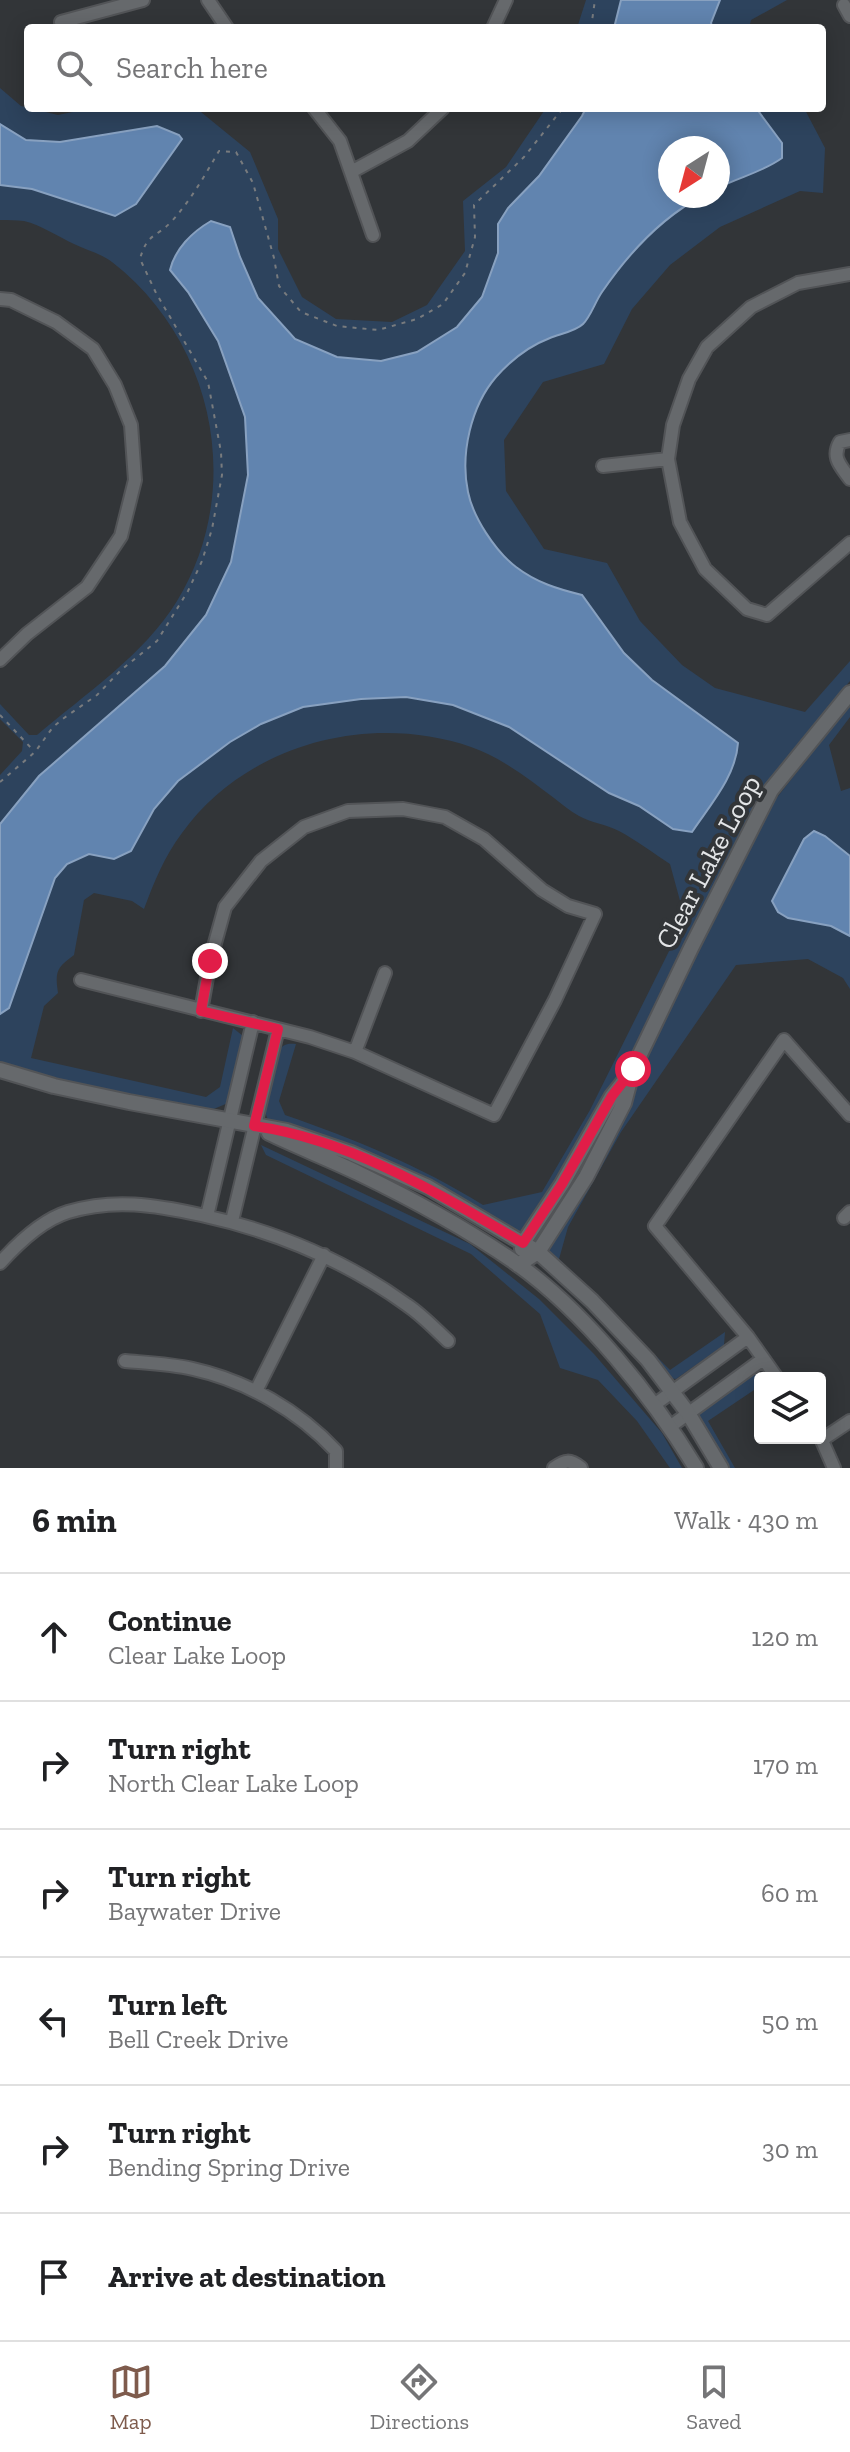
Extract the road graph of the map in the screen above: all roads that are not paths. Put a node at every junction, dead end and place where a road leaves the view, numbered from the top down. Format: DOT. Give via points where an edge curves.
graph roads {
  1 [pos="143,0"];
  2 [pos="208,0"];
  3 [pos="506,0"];
  4 [pos="61,22"];
  5 [pos="224,24"];
  6 [pos="495,24"];
  7 [pos="317,112"];
  8 [pos="439,112"];
  9 [pos="351,172"];
  10 [pos="373,235"];
  11 [pos="850,274"];
  12 [pos="0,299"];
  13 [pos="850,440"];
  14 [pos="668,459"];
  15 [pos="603,466"];
  16 [pos="850,479"];
  17 [pos="850,543"];
  18 [pos="0,660"];
  19 [pos="850,693"];
  20 [pos="385,973"];
  21 [pos="81,980"];
  22 [pos="201,1011"];
  23 [pos="253,1022"];
  24 [pos="278,1029"];
  25 [pos="355,1052"];
  26 [pos="633,1069"];
  27 [pos="0,1070"];
  28 [pos="850,1115"];
  29 [pos="228,1120"];
  30 [pos="254,1126"];
  31 [pos="207,1216"];
  32 [pos="232,1221"];
  33 [pos="523,1243"];
  34 [pos="538,1252"];
  35 [pos="324,1255"];
  36 [pos="0,1263"];
  37 [pos="518,1265"];
  38 [pos="748,1337"];
  39 [pos="448,1341"];
  40 [pos="763,1359"];
  41 [pos="125,1361"];
  42 [pos="773,1372"];
  43 [pos="256,1391"];
  44 [pos="672,1392"];
  45 [pos="654,1405"];
  46 [pos="688,1413"];
  47 [pos="850,1421"];
  48 [pos="671,1426"];
  49 [pos="826,1435"];
  50 [pos="824,1444"];
  51 [pos="337,1463"];
  52 [pos="577,1465"];
  53 [pos="554,1468"];
  54 [pos="696,1468"];
  55 [pos="721,1468"];
  56 [pos="834,1468"];
  1 -- 4 [label="street"];
  2 -- 5 [label="street"];
  3 -- 6 [label="street"];
  7 -- 9 [label="street" via="340,141"];
  8 -- 9 [label="street" via="408,141"];
  9 -- 10 [label="street"];
  11 -- 14 [label="street" via="798,283 751,307 707,347 689,379"];
  12 -- 18 [label="street" via="56,322 93,349 131,425 135,480 121,536 87,587"];
  13 -- 16 [label="street" via="840,442 835,451"];
  14 -- 15 [label="street"];
  14 -- 17 [label="street" via="680,522 698,557 747,609 767,615"];
  19 -- 26 [label="street, Clear Lake Loop" via="771,790"];
  20 -- 25 [label="street"];
  21 -- 22 [label="street"];
  22 -- 23 [label="street"];
  22 -- 25 [label="street" via="225,907 261,861 304,827 348,811 403,809 445,817 484,839 542,890 595,914 494,1115"];
  23 -- 24 [label="street"];
  23 -- 29 [label="street"];
  24 -- 25 [label="street"];
  24 -- 30 [label="street"];
  26 -- 33 [label="street, Clear Lake Loop"];
  26 -- 34 [label="street, Clear Lake Loop" via="624,1103 586,1177"];
  27 -- 29 [label="street" via="54,1086"];
  28 -- 38 [label="street" via="784,1040 655,1226"];
  29 -- 30 [label="street"];
  29 -- 31 [label="street"];
  30 -- 32 [label="street"];
  30 -- 33 [label="street" via="287,1131 351,1153 428,1187"];
  30 -- 37 [label="street" via="357,1172"];
  31 -- 32 [label="street"];
  31 -- 36 [label="street" via="129,1202 65,1213 15,1246"];
  32 -- 35 [label="street"];
  33 -- 34 [label="street"];
  33 -- 37 [label="street, Clear Lake Loop"];
  34 -- 37 [label="street, Clear Lake Loop"];
  34 -- 44 [label="street" via="592,1301"];
  35 -- 39 [label="street" via="408,1306"];
  35 -- 43 [label="street"];
  37 -- 45 [label="street" via="565,1305"];
  38 -- 40 [label="street"];
  38 -- 44 [label="street"];
  40 -- 42 [label="street"];
  40 -- 46 [label="street"];
  41 -- 43 [label="street" via="195,1369"];
  43 -- 51 [label="street" via="323,1438 336,1451"];
  44 -- 45 [label="street"];
  44 -- 46 [label="street"];
  45 -- 48 [label="street"];
  46 -- 48 [label="street"];
  46 -- 55 [label="street"];
  47 -- 49 [label="street"];
  48 -- 54 [label="street"];
  50 -- 56 [label="street"];
  52 -- 53 [label="street" via="564,1461"];
}
